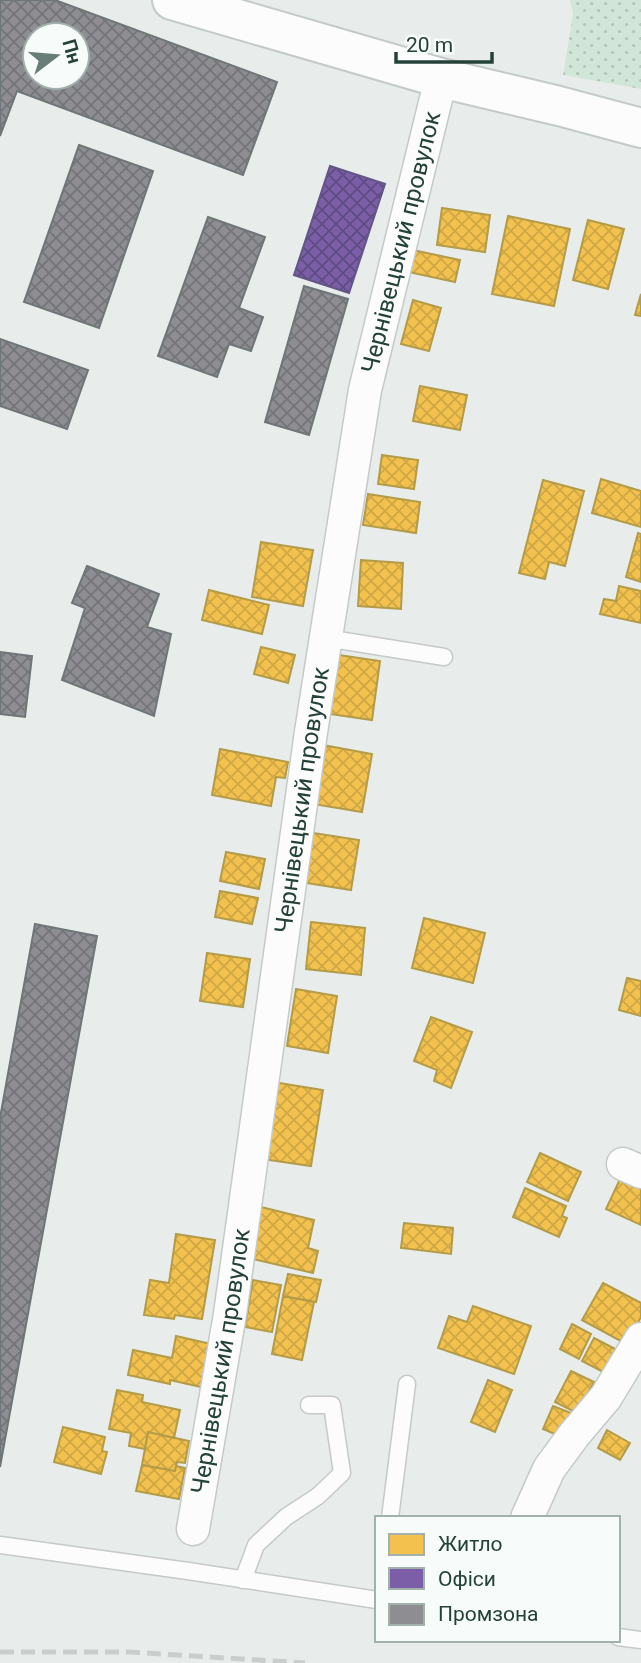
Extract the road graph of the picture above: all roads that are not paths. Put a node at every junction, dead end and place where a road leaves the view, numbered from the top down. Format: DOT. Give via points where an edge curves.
graph roads {
  1 [pos="173,0"];
  2 [pos="440,78"];
  3 [pos="641,128"];
  4 [pos="326,639"];
  5 [pos="444,657"];
  6 [pos="641,1339"];
  7 [pos="407,1384"];
  8 [pos="309,1405"];
  9 [pos="390,1516"];
  10 [pos="528,1516"];
  11 [pos="193,1529"];
  12 [pos="0,1545"];
  13 [pos="243,1580"];
  14 [pos="375,1600"];
  15 [pos="620,1637"];
  16 [pos="641,1640"];
  1 -- 2 [label="street"];
  2 -- 3 [label="street"];
  2 -- 4 [label="street, Чернівецький провулок" via="365,390"];
  4 -- 5 [label="lane"];
  4 -- 11 [label="street, Чернівецький провулок" via="230,1314"];
  6 -- 10 [label="street" via="606,1397 549,1469"];
  7 -- 9 [label="lane"];
  8 -- 13 [label="lane" via="332,1405 342,1473 256,1545"];
  12 -- 13 [label="lane"];
  13 -- 14 [label="lane"];
  15 -- 16 [label="lane"];
}
